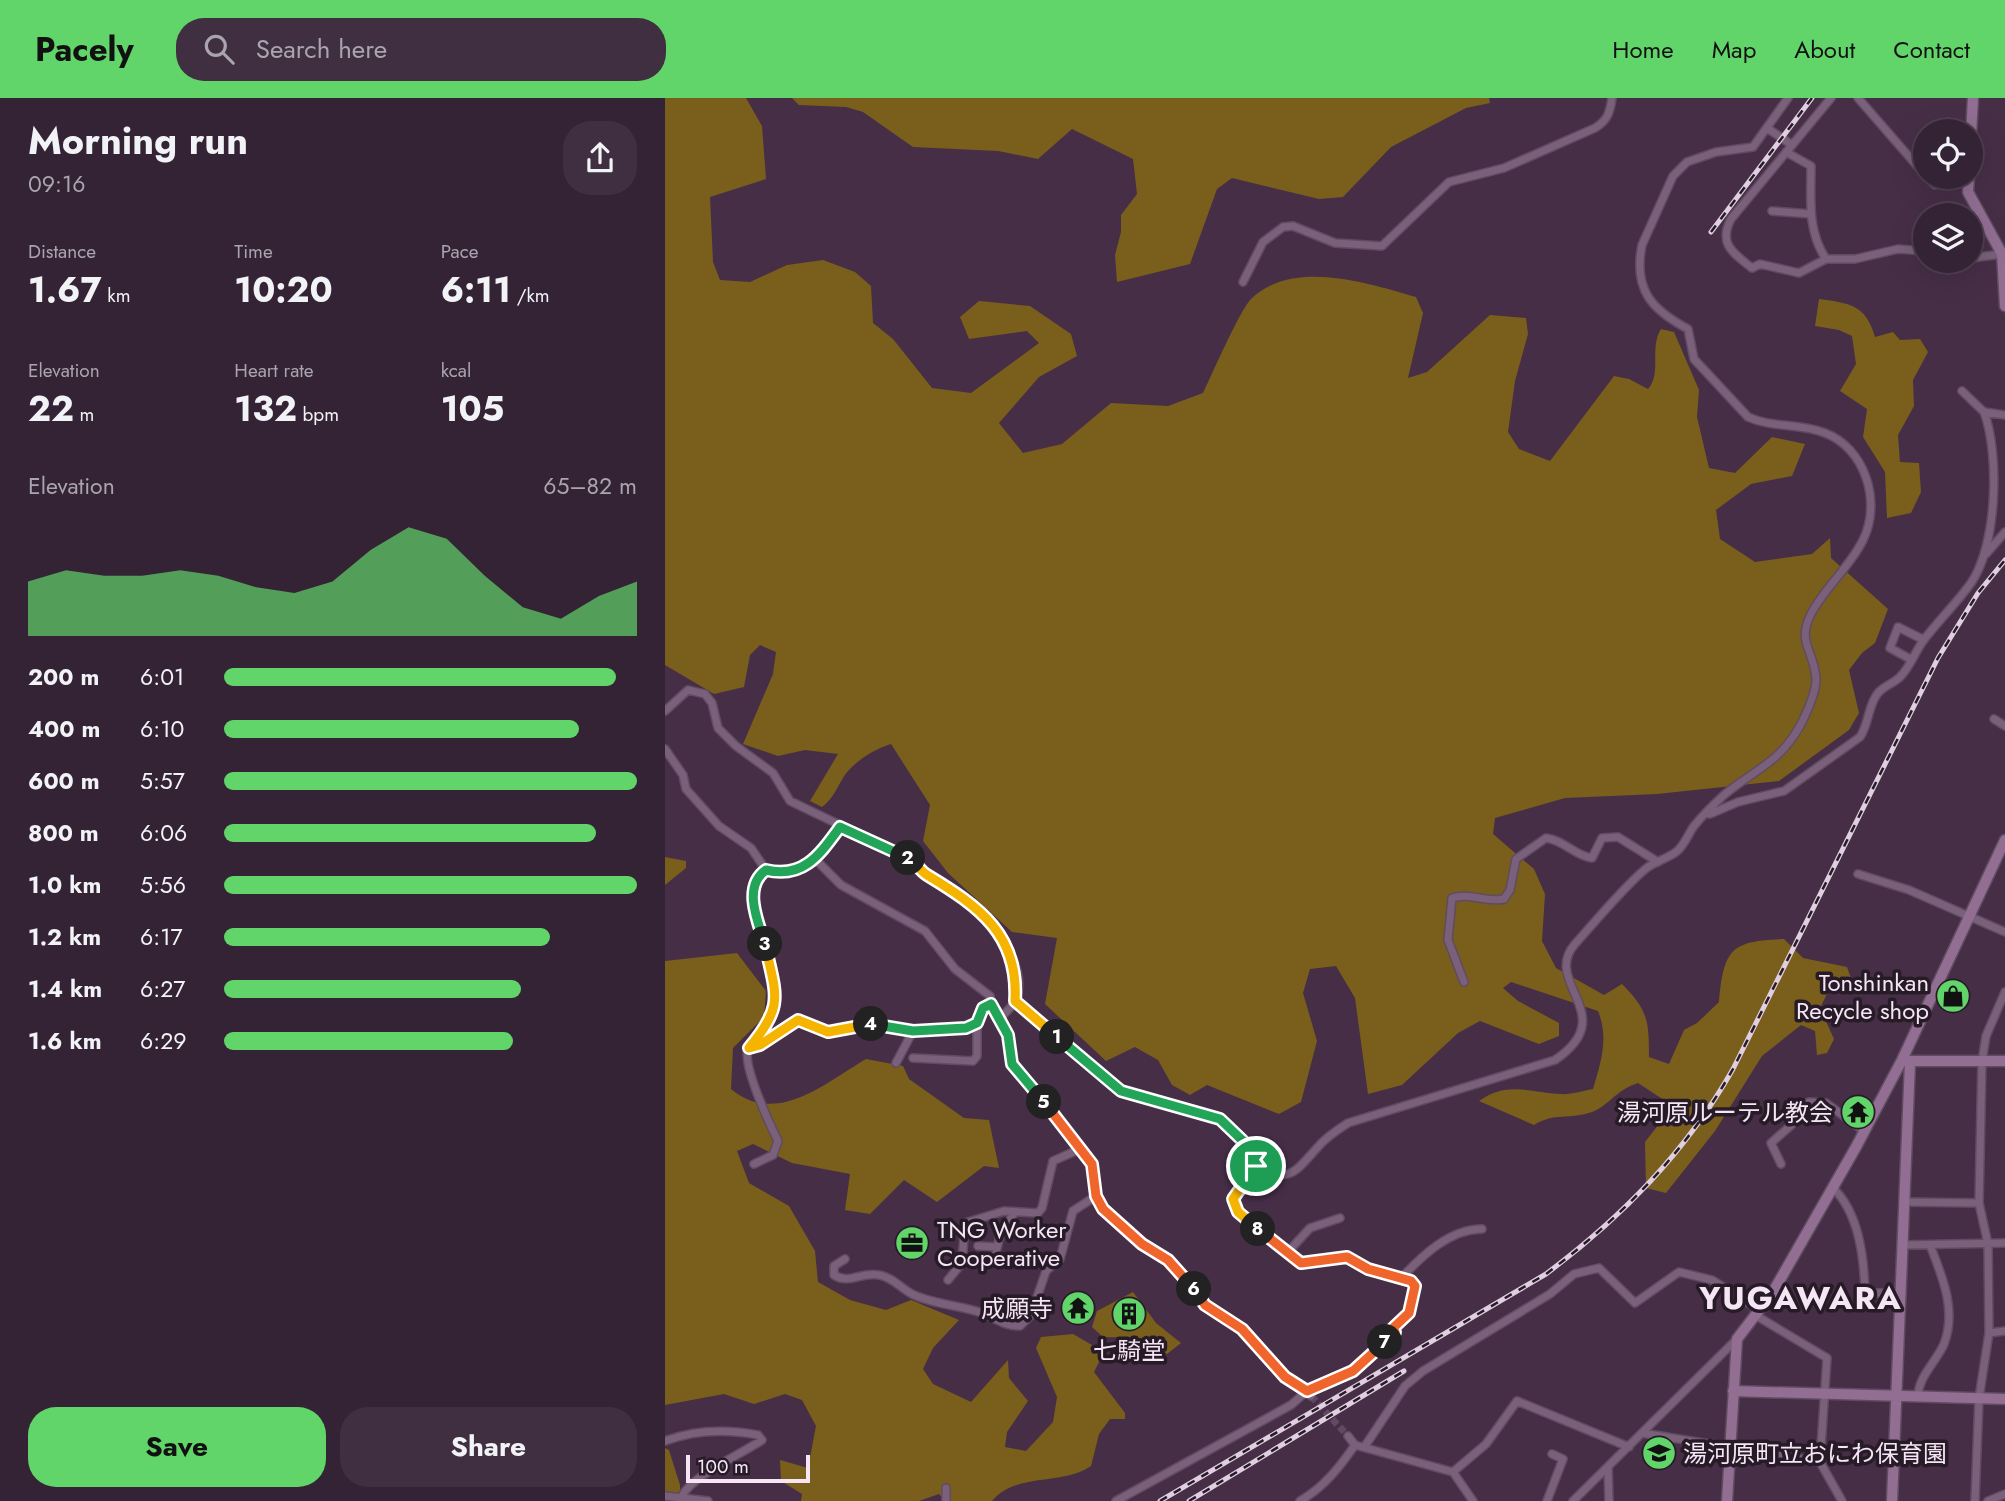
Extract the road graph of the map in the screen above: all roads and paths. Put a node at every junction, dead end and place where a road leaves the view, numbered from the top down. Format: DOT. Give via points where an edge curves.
graph roads {
  1 [pos="1612,98"];
  2 [pos="1788,98"];
  3 [pos="1831,98"];
  4 [pos="1858,98"];
  5 [pos="1973,98"];
  6 [pos="1972,119"];
  7 [pos="1767,128"];
  8 [pos="1789,149"];
  9 [pos="1913,161"];
  10 [pos="1968,189"];
  11 [pos="1772,211"];
  12 [pos="1811,214"];
  13 [pos="1913,250"];
  14 [pos="2002,254"];
  15 [pos="1983,256"];
  16 [pos="1826,259"];
  17 [pos="1243,282"];
  18 [pos="2005,306"];
  19 [pos="1962,391"];
  20 [pos="1984,412"];
  21 [pos="2005,415"];
  22 [pos="2005,532"];
  23 [pos="1986,554"];
  24 [pos="1924,640"];
  25 [pos="1912,660"];
  26 [pos="665,711"];
  27 [pos="1994,719"];
  28 [pos="2005,726"];
  29 [pos="665,749"];
  30 [pos="1703,817"];
  31 [pos="840,827"];
  32 [pos="2005,840"];
  33 [pos="816,860"];
  34 [pos="1658,862"];
  35 [pos="766,870"];
  36 [pos="1858,874"];
  37 [pos="1969,915"];
  38 [pos="2005,932"];
  39 [pos="1464,982"];
  40 [pos="2005,992"];
  41 [pos="1015,1001"];
  42 [pos="991,1004"];
  43 [pos="999,1019"];
  44 [pos="977,1023"];
  45 [pos="913,1031"];
  46 [pos="749,1048"];
  47 [pos="913,1058"];
  48 [pos="1906,1061"];
  49 [pos="1982,1061"];
  50 [pos="2005,1061"];
  51 [pos="896,1063"];
  52 [pos="1864,1131"];
  53 [pos="1080,1149"];
  54 [pos="754,1164"];
  55 [pos="1781,1164"];
  56 [pos="1256,1166"];
  57 [pos="1832,1187"];
  58 [pos="1096,1196"];
  59 [pos="1903,1202"];
  60 [pos="1979,1203"];
  61 [pos="1015,1212"];
  62 [pos="1340,1218"];
  63 [pos="1482,1228"];
  64 [pos="2005,1243"];
  65 [pos="1989,1244"];
  66 [pos="1902,1245"];
  67 [pos="1930,1245"];
  68 [pos="978,1246"];
  69 [pos="997,1247"];
  70 [pos="1287,1253"];
  71 [pos="845,1259"];
  72 [pos="994,1262"];
  73 [pos="1402,1277"];
  74 [pos="948,1280"];
  75 [pos="1899,1293"];
  76 [pos="1757,1313"];
  77 [pos="1392,1329"];
  78 [pos="2005,1331"];
  79 [pos="1989,1333"];
  80 [pos="1383,1337"];
  81 [pos="1737,1339"];
  82 [pos="1733,1391"];
  83 [pos="1309,1393"];
  84 [pos="1825,1394"];
  85 [pos="1895,1396"];
  86 [pos="1918,1397"];
  87 [pos="1979,1398"];
  88 [pos="2005,1399"];
  89 [pos="1642,1433"];
  90 [pos="1348,1436"];
  91 [pos="665,1441"];
  92 [pos="1355,1445"];
  93 [pos="1365,1446"];
  94 [pos="1730,1446"];
  95 [pos="1629,1447"];
  96 [pos="1552,1454"];
  97 [pos="1821,1462"];
  98 [pos="1608,1468"];
  99 [pos="1453,1472"];
  100 [pos="946,1488"];
  101 [pos="2005,1494"];
  102 [pos="665,1496"];
  103 [pos="682,1496"];
  104 [pos="708,1501"];
  105 [pos="947,1501"];
  106 [pos="1116,1501"];
  107 [pos="1300,1501"];
  108 [pos="1472,1501"];
  109 [pos="1547,1501"];
  110 [pos="1573,1501"];
  111 [pos="1609,1501"];
  112 [pos="1727,1501"];
  113 [pos="1842,1501"];
  114 [pos="1892,1501"];
  115 [pos="1975,1501"];
  116 [pos="1988,1501"];
  1 -- 17 [label="street" via="1610,112 1595,128 1504,168 1449,182 1382,246 1335,243 1293,226 1273,232"];
  2 -- 7 [label="street"];
  3 -- 8 [label="street"];
  4 -- 9 [label="street"];
  5 -- 6 [label="street"];
  7 -- 8 [label="street"];
  7 -- 30 [label="street" via="1748,150 1696,157 1673,176 1642,245 1643,286 1660,314 1688,329 1694,359 1748,417 1839,438 1863,465 1870,516 1859,548 1805,627 1804,643 1816,680 1803,721 1777,758 1723,796"];
  8 -- 12 [label="street" via="1811,166"];
  8 -- 16 [label="street" via="1731,219 1725,238 1728,249 1752,268 1760,264 1799,273"];
  10 -- 14 [label="street"];
  11 -- 12 [label="street"];
  12 -- 16 [label="street" via="1817,245"];
  13 -- 16 [label="street"];
  14 -- 15 [label="street"];
  14 -- 18 [label="street"];
  19 -- 20 [label="street"];
  20 -- 21 [label="street"];
  20 -- 23 [label="street" via="1992,433 1994,460"];
  22 -- 23 [label="street"];
  23 -- 24 [label="street" via="1971,583"];
  24 -- 25 [label="street"];
  24 -- 25 [label="street" via="1898,627 1890,648"];
  25 -- 30 [label="street" via="1901,676 1879,692 1860,737 1784,791 1738,802"];
  26 -- 31 [label="street" via="688,690 705,694 718,728 773,774 790,801"];
  27 -- 28 [label="street"];
  29 -- 35 [label="street" via="683,775 686,789 719,826 751,848"];
  30 -- 34 [label="street" via="1675,853"];
  31 -- 33 [label="street"];
  31 -- 41 [label="street" via="915,861 920,870 949,886 983,916 1003,937 1016,969"];
  32 -- 37 [label="street"];
  33 -- 35 [label="street" via="777,873"];
  33 -- 42 [label="street" via="841,885 925,931 955,969 990,996"];
  34 -- 39 [label="street" via="1618,837 1602,838 1592,858 1546,838 1516,859 1504,899 1452,898 1448,940"];
  34 -- 56 [label="street" via="1648,867 1571,951 1566,973 1583,1012 1578,1036 1567,1052 1555,1060 1348,1123 1327,1137 1297,1172 1281,1175"];
  35 -- 46 [label="street" via="753,897 776,998 769,1022"];
  36 -- 37 [label="street"];
  37 -- 38 [label="street"];
  37 -- 48 [label="street"];
  40 -- 49 [label="street" via="1986,1035"];
  41 -- 43 [label="street"];
  41 -- 56 [label="street" via="1121,1091 1220,1119 1244,1142"];
  42 -- 43 [label="street"];
  42 -- 44 [label="street" via="983,1008"];
  43 -- 53 [label="street" via="1008,1035 1012,1064"];
  44 -- 45 [label="street" via="966,1028"];
  44 -- 47 [label="street" via="973,1061"];
  45 -- 46 [label="street" via="870,1024 828,1032 798,1020"];
  45 -- 51 [label="street"];
  46 -- 54 [label="street" via="748,1063 763,1112 778,1141 773,1155"];
  48 -- 49 [label="street"];
  48 -- 52 [label="street"];
  48 -- 59 [label="street"];
  49 -- 50 [label="street"];
  49 -- 60 [label="street"];
  52 -- 55 [label="street" via="1826,1103 1809,1101 1797,1120 1770,1143"];
  52 -- 57 [label="street"];
  53 -- 58 [label="street" via="1092,1164"];
  53 -- 61 [label="street" via="1053,1161 1038,1213"];
  56 -- 70 [label="street" via="1235,1192 1235,1206"];
  57 -- 75 [label="street" via="1846,1200 1864,1261 1865,1293"];
  57 -- 76 [label="street"];
  58 -- 71 [label="street" via="1073,1211 1060,1259 1046,1271 1031,1315 1020,1326 920,1297 882,1275 864,1273 841,1279 834,1275 834,1266"];
  58 -- 83 [label="street" via="1116,1222 1168,1260 1205,1305 1242,1329 1285,1377"];
  59 -- 60 [label="street"];
  59 -- 66 [label="street"];
  60 -- 65 [label="street"];
  61 -- 69 [label="street"];
  61 -- 74 [label="street" via="965,1223 962,1262"];
  62 -- 70 [label="street" via="1310,1228"];
  63 -- 73 [label="street" via="1468,1229 1426,1252"];
  64 -- 65 [label="street"];
  65 -- 67 [label="street"];
  65 -- 79 [label="street"];
  66 -- 67 [label="street"];
  66 -- 75 [label="street"];
  67 -- 86 [label="street" via="1949,1292 1944,1343 1918,1388"];
  68 -- 69 [label="street"];
  69 -- 72 [label="street"];
  70 -- 73 [label="street" via="1301,1263 1347,1257 1368,1269"];
  73 -- 77 [label="street" via="1415,1286 1414,1305"];
  75 -- 85 [label="street"];
  76 -- 81 [label="street"];
  76 -- 84 [label="street" via="1827,1358"];
  76 -- 93 [label="street" via="1712,1280 1679,1272 1635,1303 1599,1268 1574,1274 1550,1294 1423,1371 1405,1386"];
  77 -- 80 [label="street"];
  77 -- 83 [label="street" via="1395,1332 1366,1362"];
  78 -- 79 [label="street"];
  79 -- 87 [label="street"];
  81 -- 82 [label="street"];
  81 -- 89 [label="street"];
  82 -- 84 [label="street"];
  82 -- 94 [label="street"];
  83 -- 106 [label="street"];
  84 -- 85 [label="street"];
  84 -- 97 [label="street"];
  85 -- 86 [label="street"];
  85 -- 114 [label="street"];
  86 -- 87 [label="street"];
  87 -- 88 [label="street"];
  87 -- 115 [label="street"];
  89 -- 94 [label="street"];
  89 -- 95 [label="street"];
  90 -- 92 [label="street"];
  91 -- 103 [label="street" via="688,1433 719,1431 758,1435 762,1440 700,1476"];
  92 -- 93 [label="street"];
  92 -- 107 [label="street" via="1317,1491"];
  93 -- 99 [label="street"];
  94 -- 97 [label="street"];
  94 -- 112 [label="street"];
  95 -- 98 [label="street"];
  95 -- 99 [label="street" via="1517,1401 1486,1444"];
  96 -- 109 [label="street" via="1563,1459"];
  97 -- 113 [label="street"];
  98 -- 110 [label="street"];
  98 -- 111 [label="street"];
  99 -- 108 [label="street"];
  100 -- 105 [label="street"];
  101 -- 116 [label="street"];
  102 -- 103 [label="street"];
  103 -- 104 [label="street"];
}
